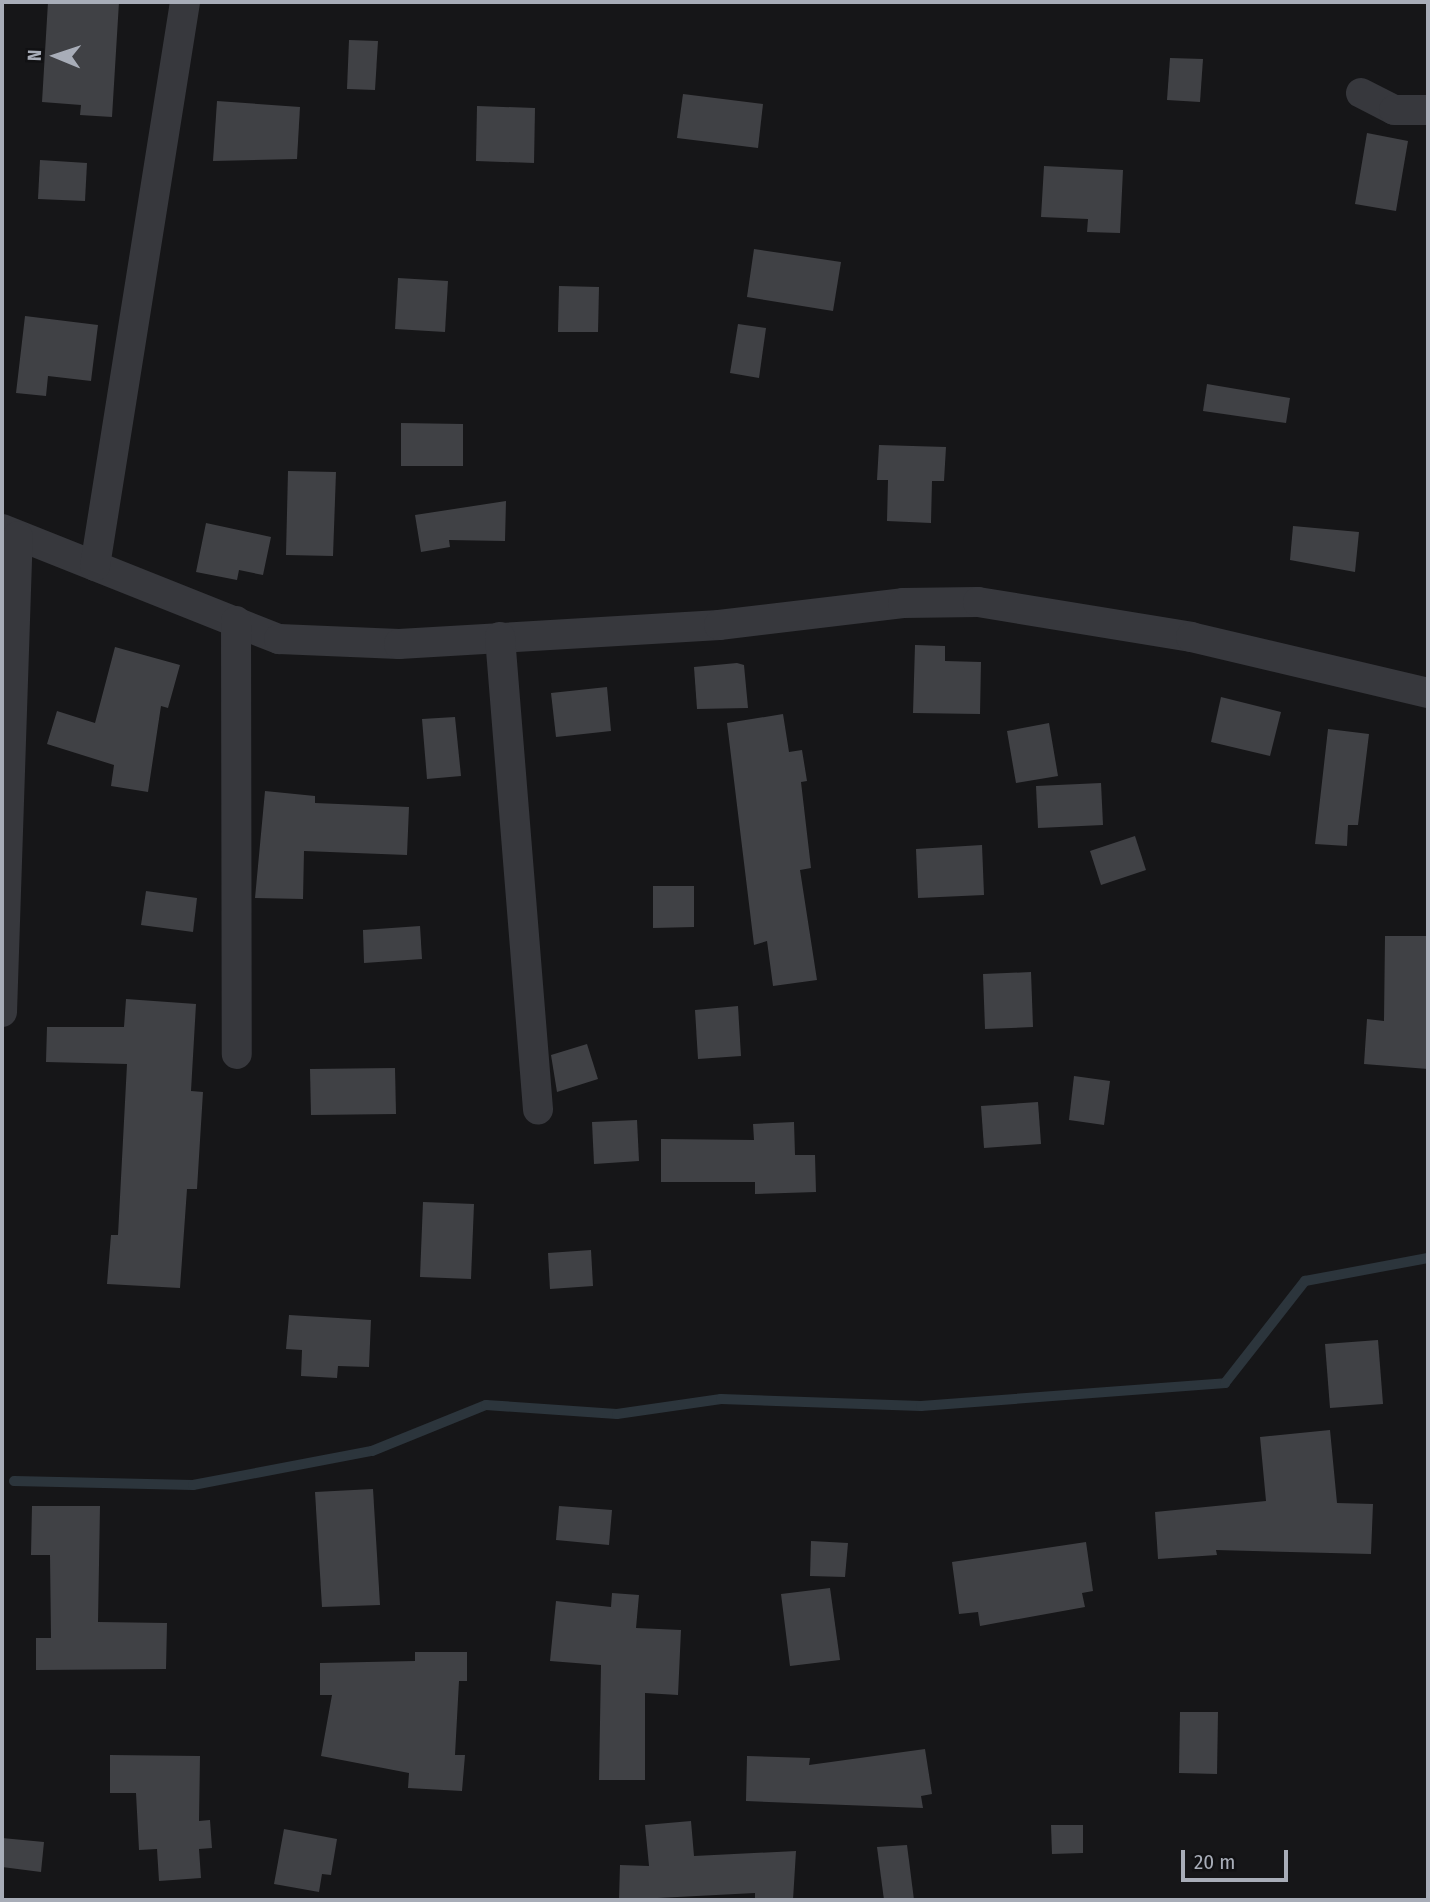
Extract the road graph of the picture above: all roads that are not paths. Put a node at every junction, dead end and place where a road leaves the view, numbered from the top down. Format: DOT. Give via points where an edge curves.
graph roads {
  1 [pos="185,2"];
  2 [pos="1361,93"];
  3 [pos="1428,110"];
  4 [pos="10,533"];
  5 [pos="95,566"];
  6 [pos="236,621"];
  7 [pos="500,637"];
  8 [pos="1428,693"];
  9 [pos="2,1012"];
  10 [pos="237,1054"];
  11 [pos="538,1109"];
  1 -- 5 [label="street"];
  2 -- 3 [label="street" via="1394,110"];
  4 -- 5 [label="street"];
  4 -- 9 [label="street"];
  5 -- 6 [label="street"];
  6 -- 7 [label="street" via="279,639 399,643"];
  6 -- 10 [label="street"];
  7 -- 8 [label="street" via="719,625 903,603 978,602 1191,637"];
  7 -- 11 [label="street"];
}
